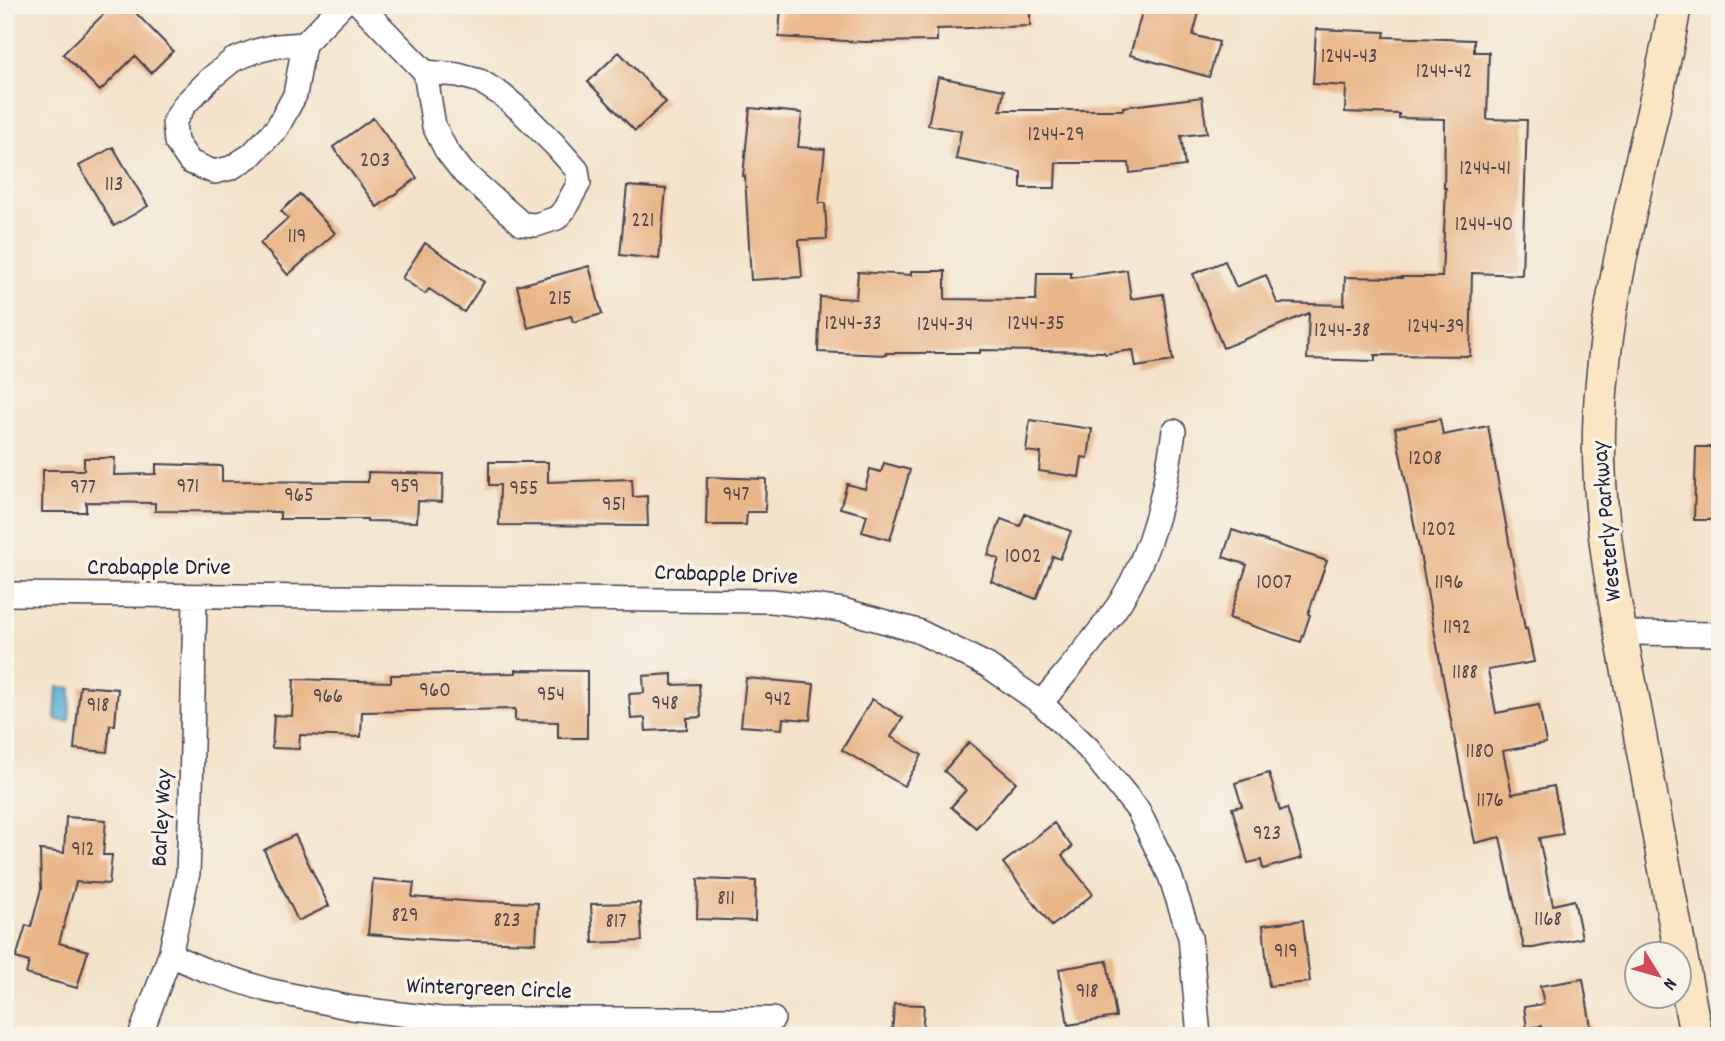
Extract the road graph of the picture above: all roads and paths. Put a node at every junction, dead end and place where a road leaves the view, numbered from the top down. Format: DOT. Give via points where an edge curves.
graph roads {
  1 [pos="342,5"];
  2 [pos="360,5"];
  3 [pos="1675,5"];
  4 [pos="304,44"];
  5 [pos="425,72"];
  6 [pos="1174,431"];
  7 [pos="5,594"];
  8 [pos="195,596"];
  9 [pos="1621,633"];
  10 [pos="1720,634"];
  11 [pos="1041,703"];
  12 [pos="170,955"];
  13 [pos="773,1019"];
  14 [pos="140,1036"];
  15 [pos="1199,1036"];
  16 [pos="1696,1036"];
  1 -- 4 [label="street"];
  2 -- 5 [label="street"];
  3 -- 9 [label="main road, Westerly Parkway" via="1620,261 1601,394 1600,478"];
  4 -- 4 [label="street" via="278,46 233,60 185,104 174,122 176,142 190,162 214,172 251,155 277,128 295,95"];
  5 -- 5 [label="street" via="434,126 463,172 522,224 536,225 564,211 579,183 577,170 555,145 520,110 480,81"];
  6 -- 11 [label="street" via="1147,550 1121,601"];
  7 -- 8 [label="street, Crabapple Drive"];
  8 -- 11 [label="street, Crabapple Drive" via="784,602 843,610 918,631 987,665"];
  8 -- 12 [label="street, Barley Way" via="188,873"];
  9 -- 10 [label="street"];
  9 -- 16 [label="main road, Westerly Parkway"];
  11 -- 15 [label="street, Crabapple Drive" via="1088,748 1138,810 1170,876 1190,937"];
  12 -- 13 [label="street, Wintergreen Circle" via="267,990 352,1008 441,1019"];
  12 -- 14 [label="street, Barley Way"];
}
